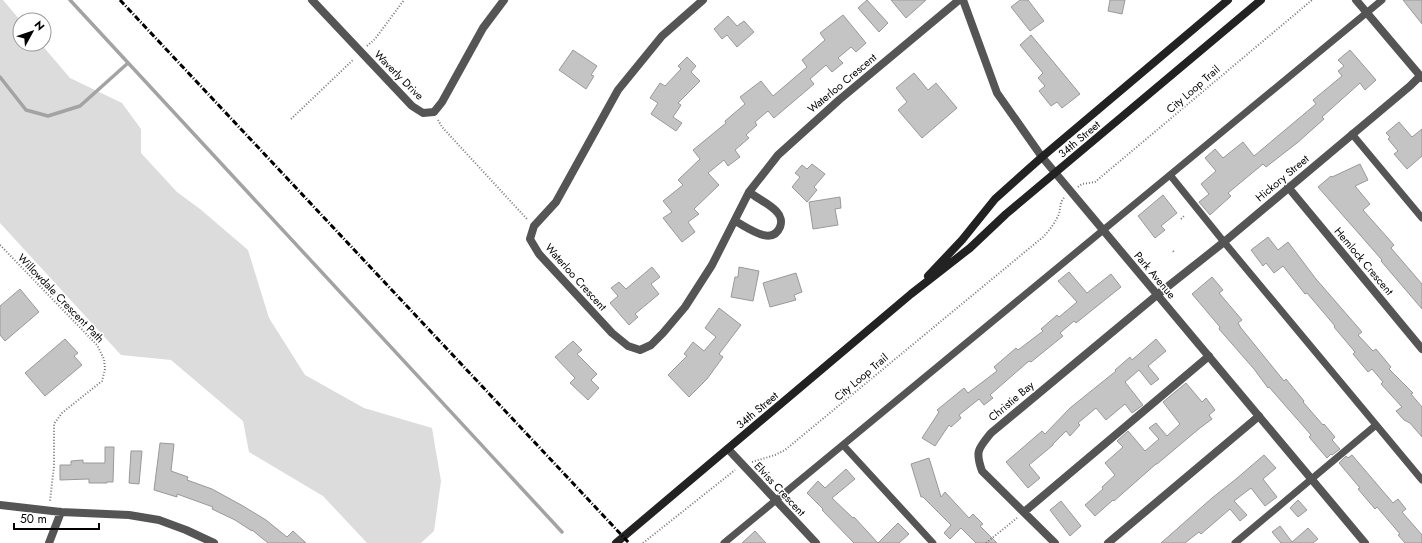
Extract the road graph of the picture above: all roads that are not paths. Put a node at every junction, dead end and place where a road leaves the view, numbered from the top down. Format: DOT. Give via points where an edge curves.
graph roads {
  1 [pos="312,0"];
  2 [pos="504,0"];
  3 [pos="703,0"];
  4 [pos="959,0"];
  5 [pos="963,0"];
  6 [pos="1228,0"];
  7 [pos="1261,0"];
  8 [pos="1356,0"];
  9 [pos="1382,0"];
  10 [pos="1367,13"];
  11 [pos="1421,77"];
  12 [pos="1352,134"];
  13 [pos="1042,157"];
  14 [pos="1055,173"];
  15 [pos="1170,175"];
  16 [pos="1288,187"];
  17 [pos="749,192"];
  18 [pos="1422,218"];
  19 [pos="735,221"];
  20 [pos="1103,230"];
  21 [pos="1224,242"];
  22 [pos="911,294"];
  23 [pos="1157,294"];
  24 [pos="1422,349"];
  25 [pos="1209,356"];
  26 [pos="1259,416"];
  27 [pos="1376,425"];
  28 [pos="843,445"];
  29 [pos="728,449"];
  30 [pos="1311,479"];
  31 [pos="1422,480"];
  32 [pos="775,500"];
  33 [pos="0,505"];
  34 [pos="61,512"];
  35 [pos="1024,512"];
  36 [pos="1363,542"];
  37 [pos="49,543"];
  38 [pos="214,543"];
  39 [pos="616,543"];
  40 [pos="724,543"];
  41 [pos="816,543"];
  42 [pos="933,543"];
  43 [pos="1055,543"];
  44 [pos="1108,543"];
  45 [pos="1235,543"];
  1 -- 2 [label="street, Waverly Drive" via="412,106 423,113 434,112 483,28"];
  3 -- 19 [label="street, Waterloo Crescent" via="662,36 618,90 556,202 534,226 530,239 539,254 612,333 628,346 640,350 663,333 685,307 712,265"];
  4 -- 17 [label="street, Waterloo Crescent" via="802,131 778,155"];
  5 -- 13 [label="street, Park Avenue" via="997,93"];
  6 -- 13 [label="main road, 34th Street"];
  7 -- 14 [label="main road, 34th Street"];
  8 -- 10 [label="street"];
  9 -- 10 [label="lane"];
  10 -- 11 [label="street"];
  10 -- 15 [label="lane"];
  11 -- 12 [label="street, Hickory Street"];
  12 -- 16 [label="street, Hickory Street"];
  12 -- 18 [label="lane"];
  13 -- 14 [label="street, Park Avenue"];
  13 -- 22 [label="main road, 34th Street" via="995,199 962,240"];
  14 -- 20 [label="street, Park Avenue"];
  14 -- 22 [label="main road, 34th Street" via="970,248"];
  15 -- 20 [label="lane"];
  15 -- 21 [label="lane"];
  16 -- 21 [label="street, Hickory Street"];
  16 -- 24 [label="street, Hemlock Crescent"];
  17 -- 19 [label="street, Waterloo Crescent"];
  17 -- 19 [label="street" via="778,213 781,221 779,228 769,237"];
  20 -- 23 [label="street, Park Avenue"];
  20 -- 28 [label="lane"];
  21 -- 23 [label="street, Hickory Street"];
  21 -- 27 [label="lane"];
  22 -- 29 [label="main road, 34th Street"];
  23 -- 25 [label="street, Park Avenue"];
  23 -- 35 [label="street, Christie Bay" via="990,433 980,446 978,458 982,471"];
  25 -- 26 [label="street, Park Avenue"];
  25 -- 35 [label="street"];
  26 -- 30 [label="street, Park Avenue"];
  26 -- 44 [label="street"];
  27 -- 30 [label="lane"];
  27 -- 31 [label="lane"];
  28 -- 32 [label="lane"];
  28 -- 42 [label="lane"];
  29 -- 32 [label="street, Elviss Crescent"];
  29 -- 39 [label="main road, 34th Street"];
  30 -- 36 [label="street, Park Avenue"];
  30 -- 45 [label="lane"];
  32 -- 40 [label="lane"];
  32 -- 41 [label="street, Elviss Crescent"];
  33 -- 34 [label="street"];
  34 -- 37 [label="street"];
  34 -- 38 [label="street" via="130,515 159,520"];
  35 -- 43 [label="street, Christie Bay"];
}
